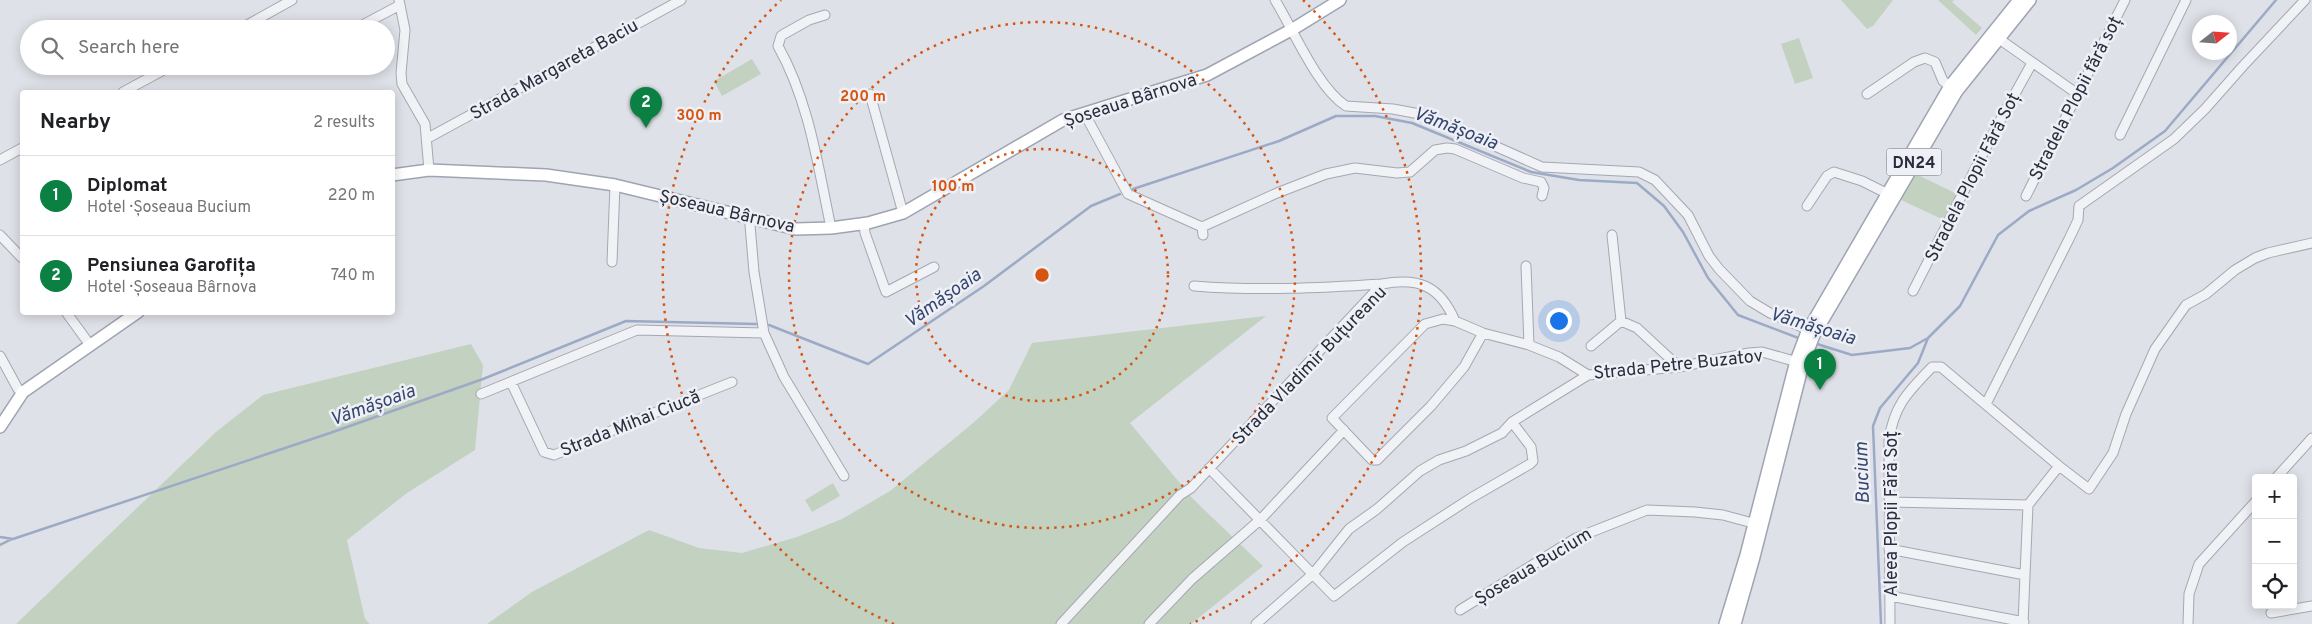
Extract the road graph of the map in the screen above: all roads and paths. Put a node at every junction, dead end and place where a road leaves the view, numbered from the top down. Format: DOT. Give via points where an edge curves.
graph roads {
  1 [pos="292,0"];
  2 [pos="681,0"];
  3 [pos="1275,0"];
  4 [pos="1340,0"];
  5 [pos="2019,0"];
  6 [pos="2030,0"];
  7 [pos="2125,0"];
  8 [pos="2186,0"];
  9 [pos="2306,0"];
  10 [pos="400,3"];
  11 [pos="825,14"];
  12 [pos="256,20"];
  13 [pos="371,20"];
  14 [pos="1293,29"];
  15 [pos="1996,37"];
  16 [pos="2032,63"];
  17 [pos="155,75"];
  18 [pos="1950,86"];
  19 [pos="128,90"];
  20 [pos="870,94"];
  21 [pos="1867,94"];
  22 [pos="2079,95"];
  23 [pos="1086,112"];
  24 [pos="2120,135"];
  25 [pos="428,138"];
  26 [pos="20,149"];
  27 [pos="0,160"];
  28 [pos="429,170"];
  29 [pos="395,175"];
  30 [pos="614,185"];
  31 [pos="1886,193"];
  32 [pos="1542,196"];
  33 [pos="2026,196"];
  34 [pos="1807,206"];
  35 [pos="903,213"];
  36 [pos="751,220"];
  37 [pos="864,223"];
  38 [pos="831,228"];
  39 [pos="0,235"];
  40 [pos="1612,235"];
  41 [pos="2312,244"];
  42 [pos="20,256"];
  43 [pos="612,262"];
  44 [pos="1526,266"];
  45 [pos="934,267"];
  46 [pos="1382,284"];
  47 [pos="1194,286"];
  48 [pos="1913,291"];
  49 [pos="68,315"];
  50 [pos="134,315"];
  51 [pos="1455,321"];
  52 [pos="1621,321"];
  53 [pos="1811,332"];
  54 [pos="764,333"];
  55 [pos="1483,333"];
  56 [pos="90,345"];
  57 [pos="1529,345"];
  58 [pos="1591,346"];
  59 [pos="0,356"];
  60 [pos="1801,359"];
  61 [pos="1679,367"];
  62 [pos="1588,375"];
  63 [pos="511,382"];
  64 [pos="732,382"];
  65 [pos="23,392"];
  66 [pos="481,394"];
  67 [pos="1986,404"];
  68 [pos="1512,422"];
  69 [pos="0,426"];
  70 [pos="1344,430"];
  71 [pos="2312,438"];
  72 [pos="2059,466"];
  73 [pos="1210,468"];
  74 [pos="2280,474"];
  75 [pos="844,476"];
  76 [pos="1890,502"];
  77 [pos="2028,505"];
  78 [pos="2252,505"];
  79 [pos="1261,519"];
  80 [pos="1758,524"];
  81 [pos="1889,549"];
  82 [pos="1313,574"];
  83 [pos="2025,575"];
  84 [pos="1890,596"];
  85 [pos="2312,606"];
  86 [pos="1460,610"];
  87 [pos="2271,613"];
  88 [pos="2024,623"];
  89 [pos="1061,624"];
  90 [pos="1149,624"];
  91 [pos="1256,624"];
  92 [pos="1725,624"];
  93 [pos="1735,624"];
  94 [pos="1890,624"];
  95 [pos="2188,624"];
  1 -- 12 [label="street"];
  2 -- 25 [label="street, Strada Margareta Baciu"];
  3 -- 14 [label="street"];
  4 -- 14 [label="main road, Șoseaua Bârnova"];
  5 -- 15 [label="main road, DN24"];
  6 -- 15 [label="main road, DN24"];
  7 -- 22 [label="street, Stradela Plopii fără soț"];
  8 -- 24 [label="street"];
  9 -- 67 [label="street" via="2174,139 2079,206 2078,220"];
  10 -- 13 [label="street"];
  10 -- 25 [label="street" via="405,30 400,73 402,84 422,117"];
  11 -- 38 [label="street" via="781,36 778,46 792,72 810,127"];
  14 -- 23 [label="main road, Șoseaua Bârnova" via="1194,80"];
  14 -- 53 [label="street" via="1328,88 1346,106 1425,115 1542,167 1639,172 1655,180 1688,215 1718,269 1750,301"];
  15 -- 16 [label="street, Stradela Plopii Fără Soț"];
  15 -- 18 [label="main road, DN24"];
  15 -- 53 [label="main road, DN24" via="1957,91"];
  16 -- 22 [label="street, Stradela Plopii Fără Soț"];
  16 -- 48 [label="street, Stradela Plopii Fără Soț"];
  17 -- 19 [label="street"];
  18 -- 21 [label="street" via="1943,81 1932,58 1925,58"];
  18 -- 31 [label="main road, DN24"];
  20 -- 35 [label="street"];
  22 -- 33 [label="street, Stradela Plopii fără soț"];
  23 -- 32 [label="street" via="1128,194 1203,231 1277,193 1326,174 1355,168 1410,172 1435,150 1447,148 1541,182 1544,188"];
  23 -- 35 [label="main road, Șoseaua Bârnova" via="1063,120"];
  25 -- 28 [label="street"];
  26 -- 27 [label="street"];
  28 -- 29 [label="main road, Șoseaua Bârnova"];
  28 -- 30 [label="main road, Șoseaua Bârnova" via="546,175"];
  30 -- 36 [label="main road, Șoseaua Bârnova"];
  30 -- 43 [label="street"];
  31 -- 34 [label="street" via="1834,172 1827,176"];
  31 -- 53 [label="main road, DN24"];
  35 -- 37 [label="main road, Șoseaua Bârnova"];
  36 -- 38 [label="main road, Șoseaua Bârnova" via="796,229"];
  36 -- 54 [label="street" via="754,272"];
  37 -- 38 [label="main road, Șoseaua Bârnova"];
  37 -- 45 [label="street" via="886,292"];
  39 -- 42 [label="street"];
  40 -- 52 [label="street"];
  41 -- 72 [label="street" via="2255,258 2186,305 2155,349 2113,452 2089,488"];
  44 -- 57 [label="street"];
  46 -- 47 [label="street" via="1246,290"];
  46 -- 51 [label="street, Strada Vladimir Buțureanu" via="1397,281 1422,284 1442,297"];
  46 -- 73 [label="street, Strada Vladimir Buțureanu"];
  49 -- 56 [label="street"];
  50 -- 56 [label="main road"];
  51 -- 55 [label="street, Strada Petre Buzatov"];
  51 -- 70 [label="street, Strada Petre Buzatov" via="1443,319 1425,324 1332,418"];
  52 -- 58 [label="street"];
  52 -- 61 [label="street" via="1637,328"];
  53 -- 60 [label="main road, DN24"];
  54 -- 63 [label="street" via="637,330"];
  54 -- 75 [label="street" via="784,377"];
  55 -- 57 [label="street, Strada Petre Buzatov"];
  55 -- 70 [label="street" via="1464,367 1382,457 1372,460"];
  56 -- 65 [label="main road"];
  57 -- 62 [label="street, Strada Petre Buzatov" via="1559,357"];
  59 -- 65 [label="street" via="18,389"];
  60 -- 61 [label="street, Strada Petre Buzatov" via="1762,352"];
  60 -- 80 [label="main road, DN24"];
  61 -- 62 [label="street, Strada Petre Buzatov"];
  62 -- 68 [label="street"];
  63 -- 64 [label="street, Strada Mihai Ciucă" via="544,452 554,455"];
  63 -- 66 [label="street"];
  65 -- 69 [label="main road"];
  67 -- 72 [label="street"];
  67 -- 76 [label="street, Aleea Plopii Fără Soț" via="1941,367 1932,367 1919,380 1892,420 1889,440"];
  68 -- 82 [label="street" via="1502,433 1420,471 1349,529"];
  68 -- 82 [label="street" via="1531,447 1533,460 1530,464 1403,542 1334,596"];
  70 -- 79 [label="street"];
  71 -- 74 [label="street"];
  72 -- 77 [label="street"];
  73 -- 79 [label="street"];
  73 -- 89 [label="street, Strada Vladimir Buțureanu" via="1191,488 1180,494"];
  76 -- 77 [label="street"];
  76 -- 81 [label="street, Aleea Plopii Fără Soț"];
  77 -- 83 [label="street"];
  78 -- 95 [label="street" via="2199,564 2189,594"];
  79 -- 82 [label="street"];
  79 -- 90 [label="street" via="1192,579"];
  80 -- 86 [label="street, Șoseaua Bucium" via="1723,515 1647,510 1576,538"];
  80 -- 92 [label="main road, DN24"];
  80 -- 93 [label="main road, DN24"];
  81 -- 83 [label="street"];
  81 -- 84 [label="street, Aleea Plopii Fără Soț"];
  82 -- 91 [label="street"];
  83 -- 88 [label="street"];
  84 -- 88 [label="street"];
  84 -- 94 [label="street, Aleea Plopii Fără Soț"];
  85 -- 87 [label="street"];
}
